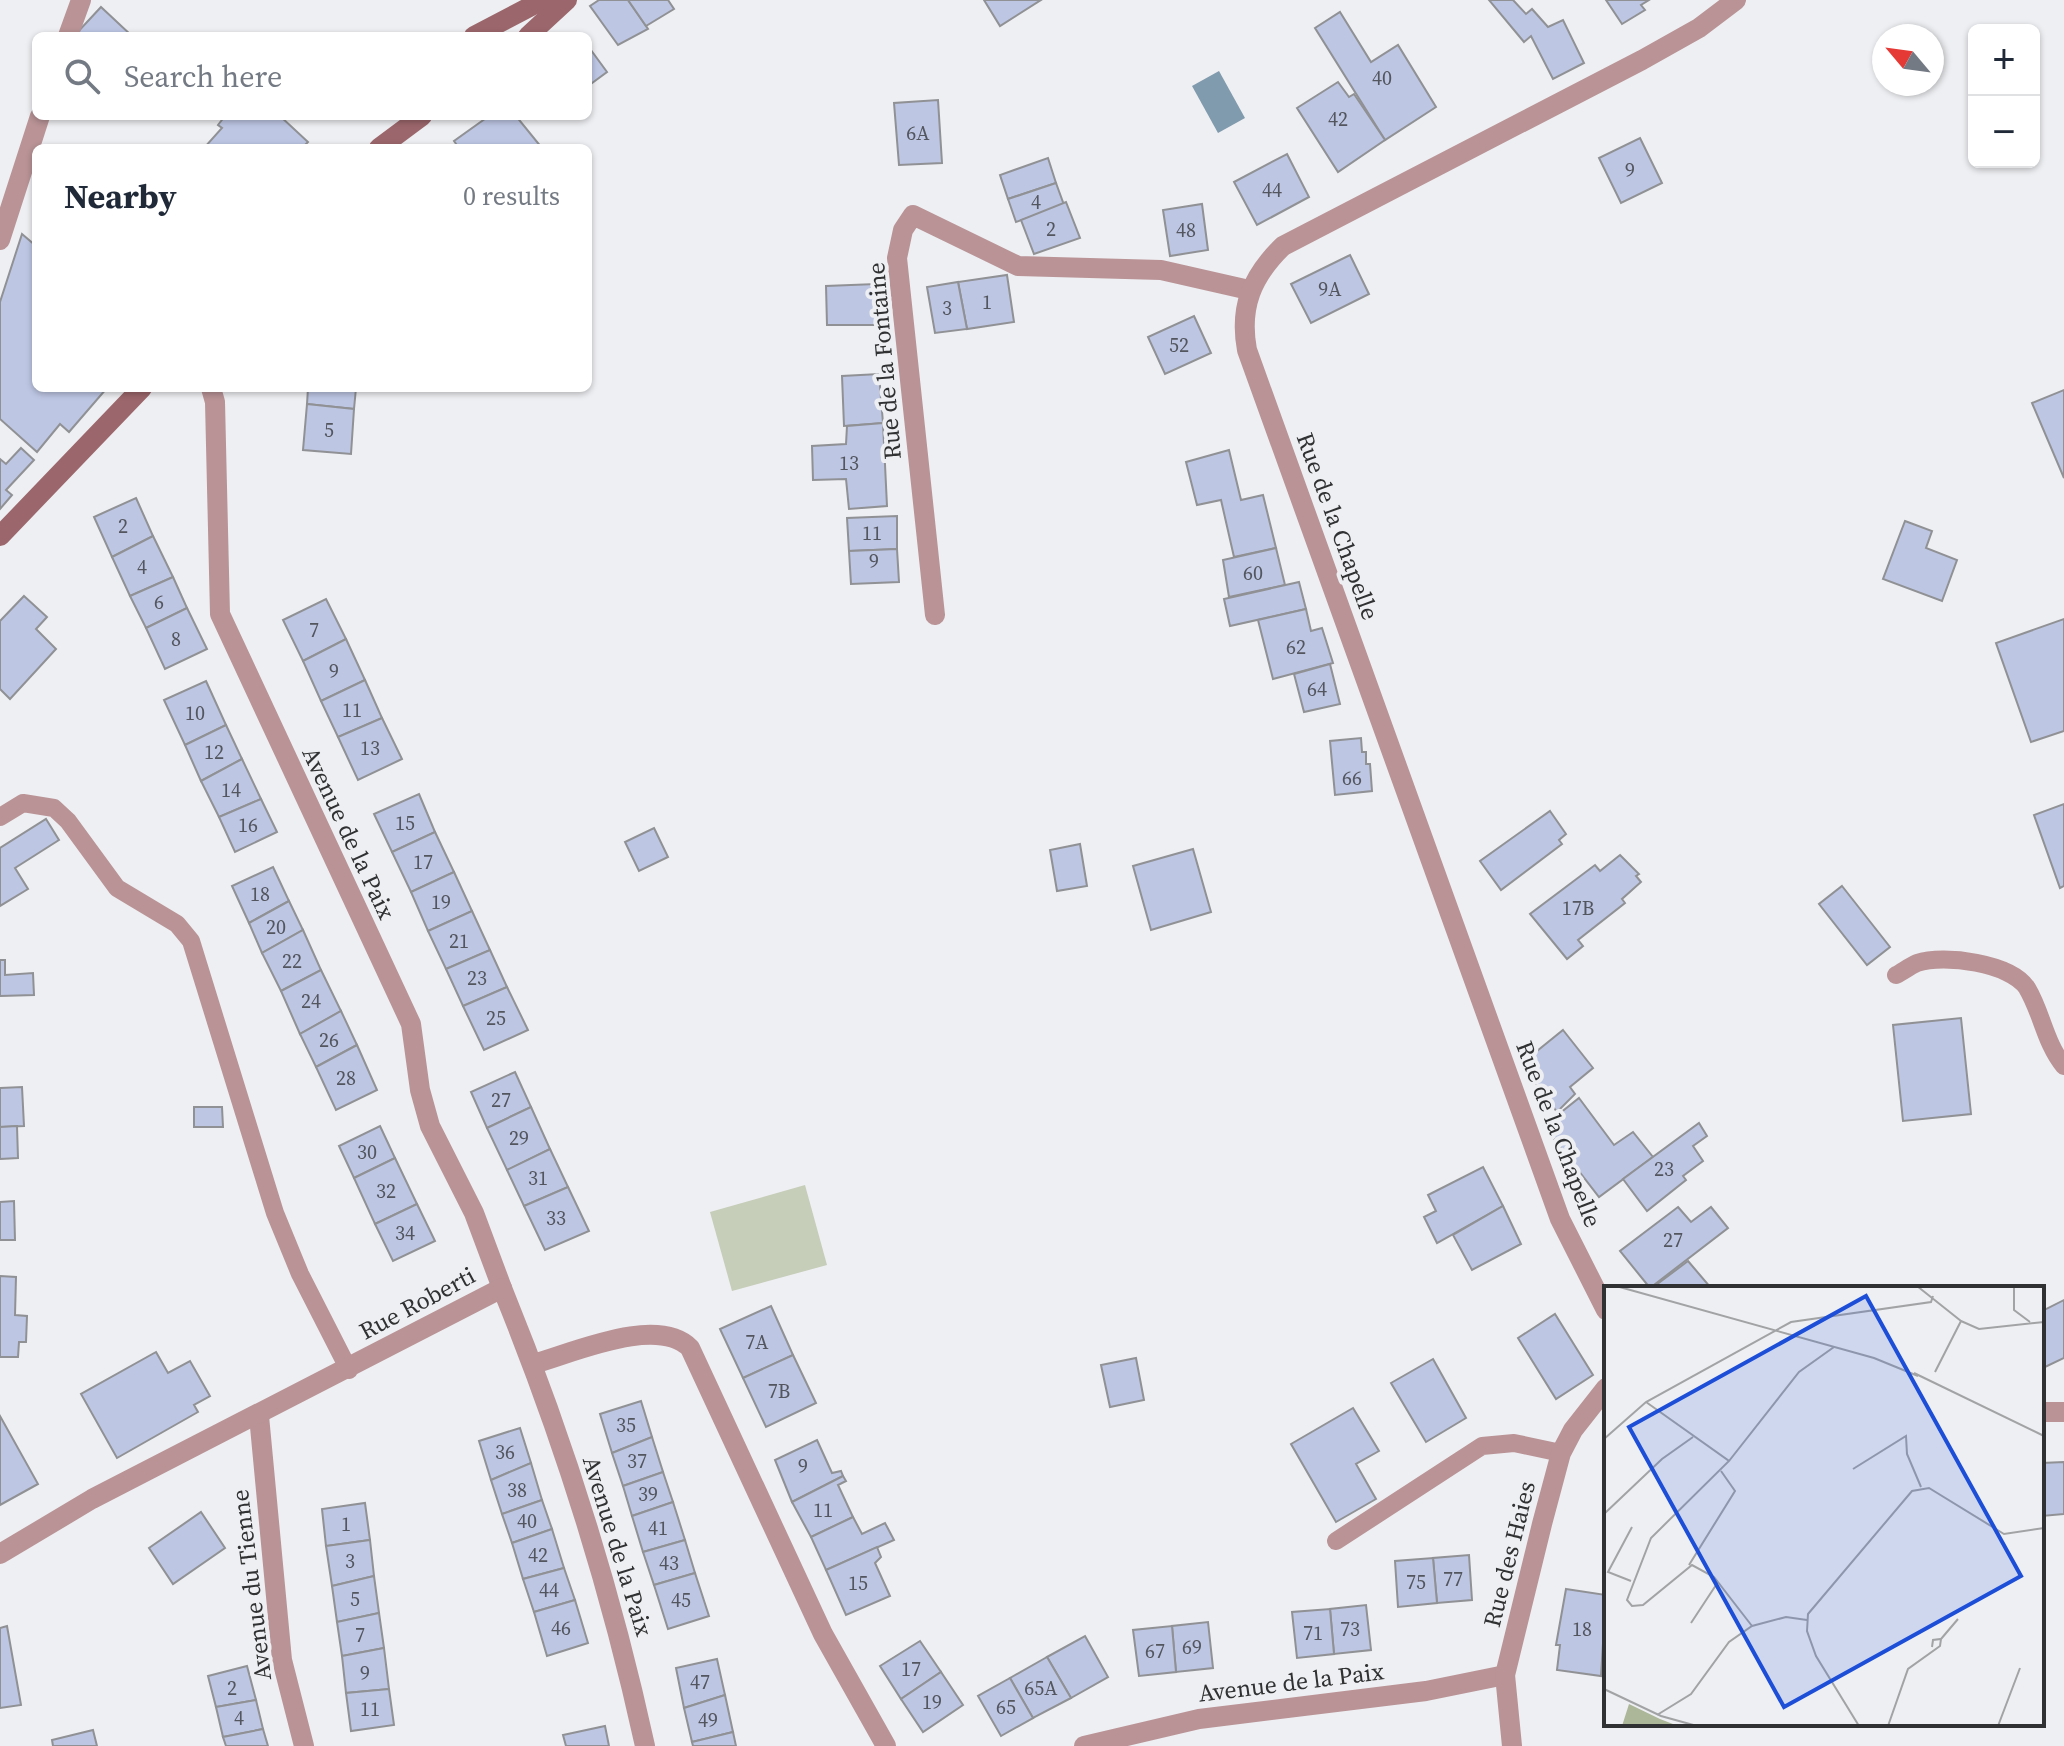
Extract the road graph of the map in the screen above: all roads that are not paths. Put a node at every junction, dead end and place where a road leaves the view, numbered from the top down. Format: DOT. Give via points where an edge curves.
graph roads {
  1 [pos="81,0"];
  2 [pos="543,0"];
  3 [pos="567,0"];
  4 [pos="1736,0"];
  5 [pos="69,32"];
  6 [pos="482,32"];
  7 [pos="532,32"];
  8 [pos="39,120"];
  9 [pos="396,120"];
  10 [pos="416,120"];
  11 [pos="381,144"];
  12 [pos="384,144"];
  13 [pos="0,240"];
  14 [pos="1249,290"];
  15 [pos="138,392"];
  16 [pos="212,392"];
  17 [pos="0,536"];
  18 [pos="935,615"];
  19 [pos="0,817"];
  20 [pos="1896,975"];
  21 [pos="2064,1066"];
  22 [pos="502,1288"];
  23 [pos="1604,1306"];
  24 [pos="533,1364"];
  25 [pos="349,1370"];
  26 [pos="1604,1391"];
  27 [pos="259,1416"];
  28 [pos="1561,1453"];
  29 [pos="1336,1541"];
  30 [pos="0,1554"];
  31 [pos="1505,1675"];
  32 [pos="1153,1738"];
  33 [pos="304,1746"];
  34 [pos="645,1746"];
  35 [pos="886,1746"];
  36 [pos="1084,1746"];
  37 [pos="1512,1746"];
  1 -- 5 [label="street"];
  2 -- 6 [label="main road"];
  3 -- 7 [label="main road"];
  4 -- 14 [label="street, Rue de la Chapelle" via="1642,60 1283,246"];
  8 -- 13 [label="street"];
  9 -- 11 [label="main road"];
  10 -- 12 [label="main road"];
  14 -- 18 [label="street, Rue de la Fontaine" via="1161,270 1018,266 913,215 903,230 897,258"];
  14 -- 23 [label="street, Rue de la Chapelle" via="1243,329 1247,350 1560,1219"];
  15 -- 17 [label="main road"];
  16 -- 22 [label="street, Avenue de la Paix" via="220,614 411,1024 430,1126 474,1213"];
  19 -- 25 [label="lane" via="23,803 54,808 117,888 177,924 191,941 275,1213"];
  20 -- 21 [label="lane" via="1917,963 1944,959 2003,970 2027,986 2043,1032"];
  22 -- 24 [label="street, Rue Roberti"];
  22 -- 25 [label="street, Rue Roberti"];
  24 -- 34 [label="street, Avenue de la Paix" via="626,1658"];
  24 -- 35 [label="street" via="636,1335 673,1337 690,1348 823,1634"];
  25 -- 27 [label="street, Rue Roberti"];
  26 -- 28 [label="street, Rue des Haies"];
  27 -- 30 [label="street, Rue Roberti" via="92,1499"];
  27 -- 33 [label="street, Avenue du Tienne" via="282,1660"];
  28 -- 29 [label="lane" via="1514,1443 1482,1446"];
  28 -- 31 [label="street, Rue des Haies"];
  31 -- 32 [label="street, Avenue de la Paix" via="1426,1691 1199,1719"];
  31 -- 37 [label="street, Rue des Haies"];
  32 -- 36 [label="street, Avenue de la Paix"];
}
